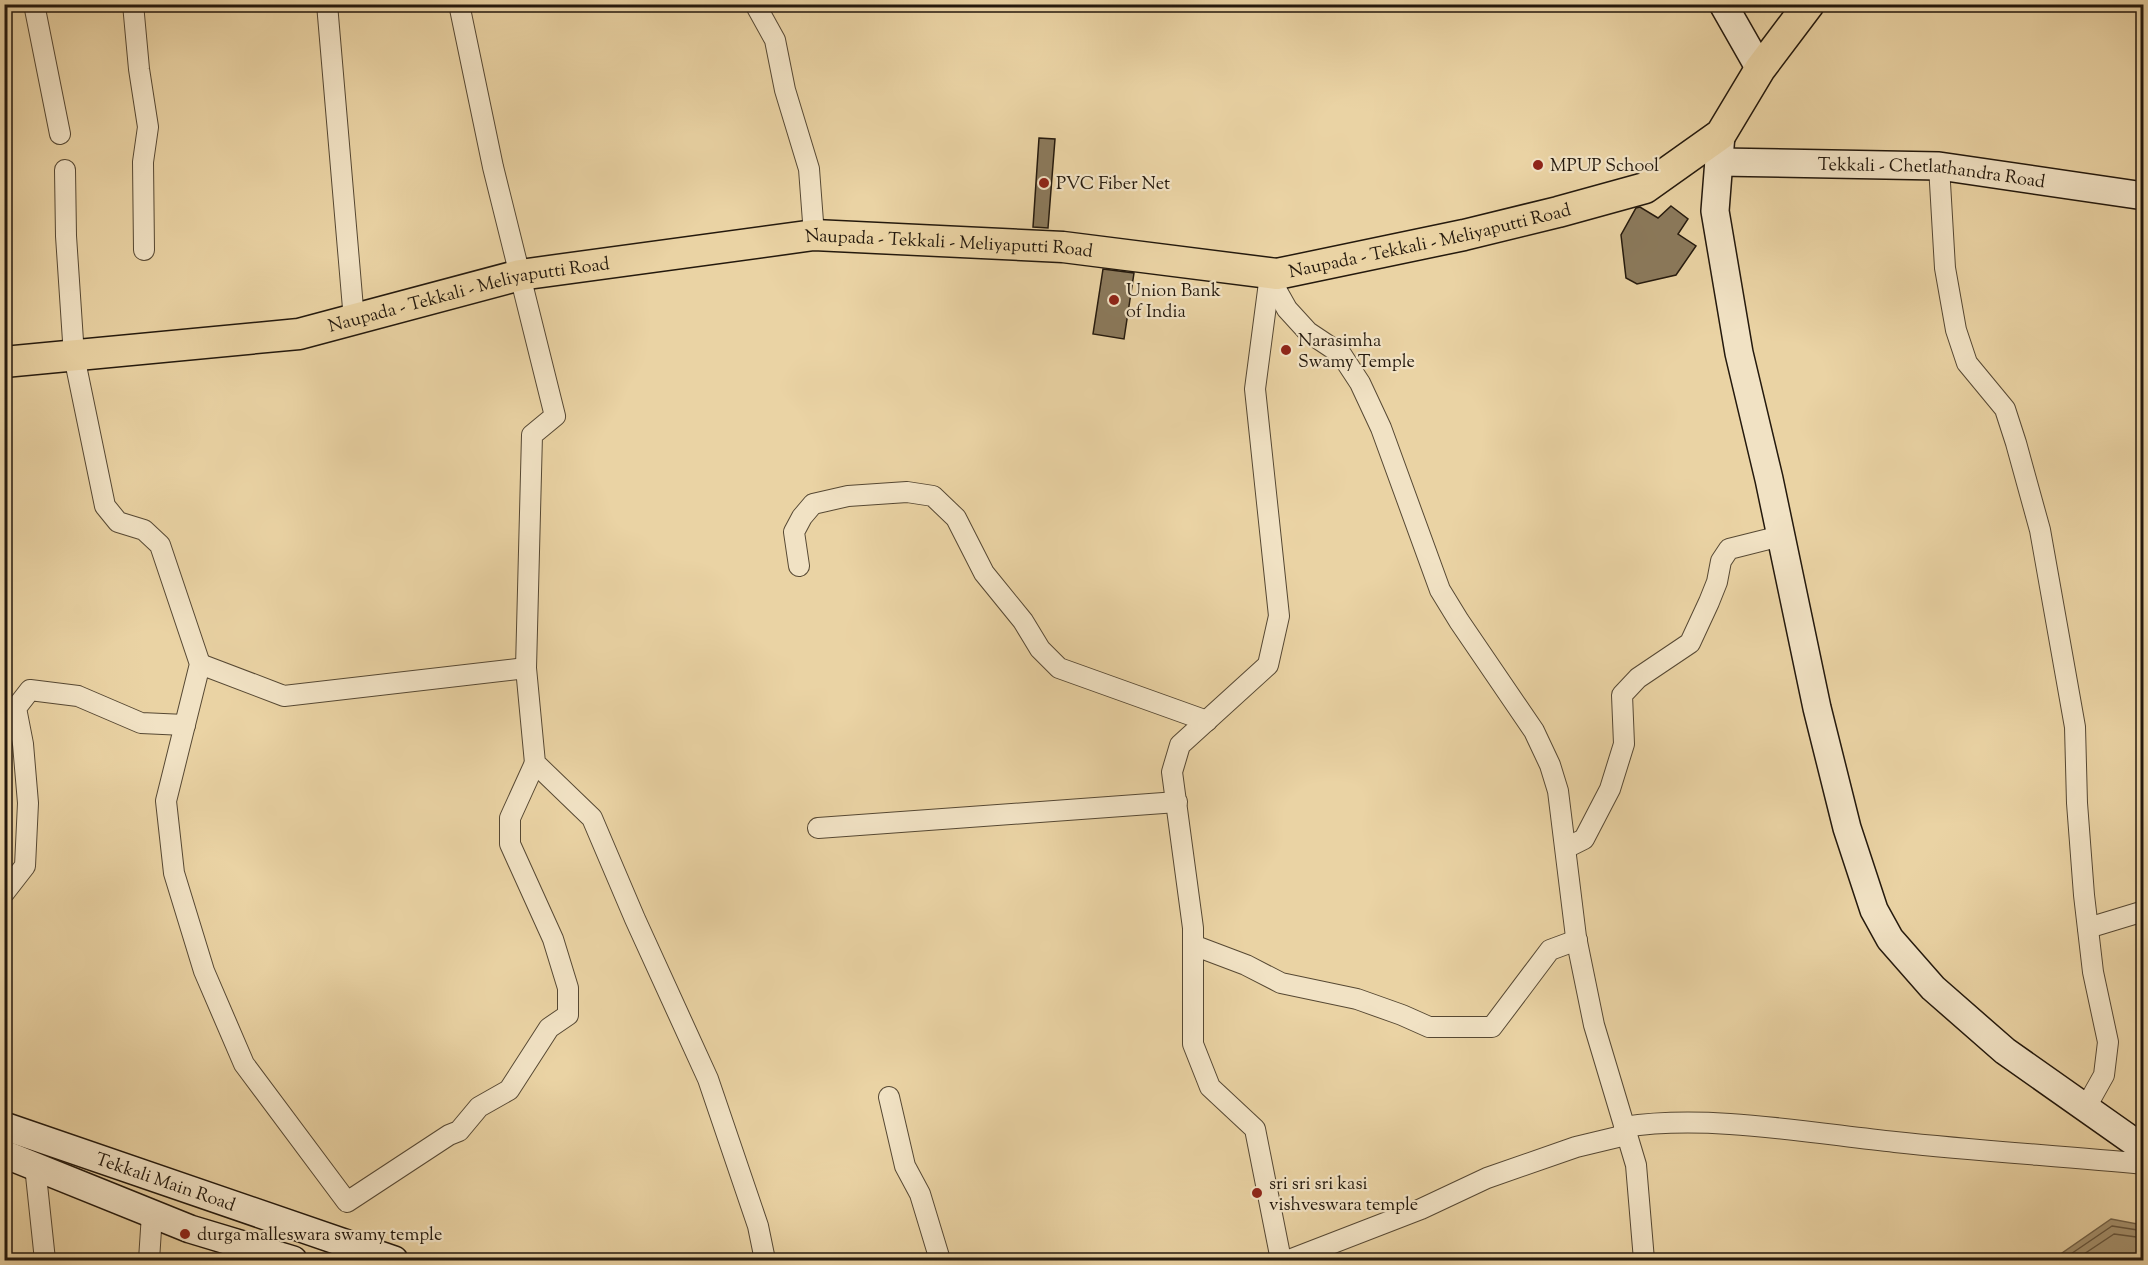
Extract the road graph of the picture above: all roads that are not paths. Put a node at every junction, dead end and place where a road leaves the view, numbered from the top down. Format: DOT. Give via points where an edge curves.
graph roads {
  1 [pos="34,4"];
  2 [pos="133,4"];
  3 [pos="327,4"];
  4 [pos="459,4"];
  5 [pos="755,4"];
  6 [pos="1723,4"];
  7 [pos="1809,4"];
  8 [pos="1760,69"];
  9 [pos="60,134"];
  10 [pos="1720,148"];
  11 [pos="1939,166"];
  12 [pos="65,170"];
  13 [pos="2144,196"];
  14 [pos="814,235"];
  15 [pos="144,250"];
  16 [pos="1270,272"];
  17 [pos="520,275"];
  18 [pos="354,320"];
  19 [pos="74,356"];
  20 [pos="4,362"];
  21 [pos="1781,536"];
  22 [pos="799,566"];
  23 [pos="200,664"];
  24 [pos="525,668"];
  25 [pos="1207,721"];
  26 [pos="185,725"];
  27 [pos="534,763"];
  28 [pos="1176,802"];
  29 [pos="818,828"];
  30 [pos="1566,848"];
  31 [pos="4,893"];
  32 [pos="2144,911"];
  33 [pos="2088,928"];
  34 [pos="1577,940"];
  35 [pos="1193,945"];
  36 [pos="889,1097"];
  37 [pos="2085,1109"];
  38 [pos="4,1126"];
  39 [pos="1625,1131"];
  40 [pos="2144,1149"];
  41 [pos="4,1154"];
  42 [pos="2144,1164"];
  43 [pos="34,1166"];
  44 [pos="152,1214"];
  45 [pos="246,1253"];
  46 [pos="45,1260"];
  47 [pos="150,1260"];
  48 [pos="293,1260"];
  49 [pos="394,1260"];
  50 [pos="765,1260"];
  51 [pos="940,1260"];
  52 [pos="1281,1260"];
  53 [pos="1289,1260"];
  54 [pos="1644,1260"];
  1 -- 9 [label="street"];
  2 -- 15 [label="street" via="148,127 142,162"];
  3 -- 18 [label="street"];
  4 -- 17 [label="street"];
  5 -- 14 [label="street" via="775,40 785,90 809,169"];
  6 -- 8 [label="main road"];
  7 -- 8 [label="main road, Naupada - Tekkali - Meliyaputti Road"];
  8 -- 10 [label="main road, Naupada - Tekkali - Meliyaputti Road"];
  10 -- 11 [label="main road, Tekkali - Chetlathandra Road"];
  10 -- 16 [label="main road, Naupada - Tekkali - Meliyaputti Road" via="1645,188 1558,213"];
  10 -- 21 [label="main road" via="1715,211 1720,249 1739,353"];
  11 -- 13 [label="main road, Tekkali - Chetlathandra Road"];
  11 -- 33 [label="street" via="1945,268 1956,330 1967,363 2005,409 2040,530 2075,727"];
  12 -- 19 [label="street"];
  14 -- 16 [label="main road, Naupada - Tekkali - Meliyaputti Road" via="1063,247"];
  14 -- 17 [label="main road, Naupada - Tekkali - Meliyaputti Road"];
  16 -- 25 [label="street" via="1255,389 1279,616 1268,665"];
  16 -- 30 [label="street" via="1287,309 1308,332 1341,354 1360,382 1381,428 1440,590 1534,731 1550,765"];
  17 -- 18 [label="main road, Naupada - Tekkali - Meliyaputti Road"];
  17 -- 24 [label="street" via="555,416 532,435"];
  18 -- 19 [label="main road, Naupada - Tekkali - Meliyaputti Road" via="299,334"];
  19 -- 20 [label="main road, Naupada - Tekkali - Meliyaputti Road"];
  19 -- 23 [label="street" via="105,506 118,522 144,530 160,545"];
  21 -- 30 [label="street" via="1730,549 1721,561 1717,582 1690,643 1638,678 1622,695 1624,744 1610,789 1584,839"];
  21 -- 37 [label="main road" via="1847,828 1879,920 1890,939 1934,988 2005,1051"];
  22 -- 25 [label="street" via="794,532 813,504 848,496 907,492 933,496 956,518 984,573 1059,669"];
  23 -- 24 [label="street" via="284,696"];
  23 -- 26 [label="street"];
  24 -- 27 [label="street"];
  25 -- 28 [label="street" via="1180,745 1172,772"];
  26 -- 27 [label="street" via="166,801 174,873 204,970 244,1064 347,1202 459,1131 479,1107 509,1090 549,1028 568,1015 568,988 553,939 510,843 510,818"];
  26 -- 31 [label="street" via="141,723 78,696 30,690 16,708 28,803 25,866"];
  27 -- 50 [label="street" via="592,818 708,1079 758,1226"];
  28 -- 29 [label="street"];
  28 -- 35 [label="street"];
  30 -- 34 [label="street"];
  32 -- 33 [label="street"];
  33 -- 37 [label="street" via="2108,1042 2104,1075"];
  34 -- 35 [label="street" via="1550,950 1492,1027 1428,1027 1357,999 1281,983"];
  34 -- 39 [label="street" via="1594,1025"];
  35 -- 52 [label="street" via="1193,1044 1210,1087 1256,1129"];
  36 -- 51 [label="street" via="905,1166 920,1194"];
  37 -- 40 [label="main road"];
  38 -- 49 [label="main road, Tekkali Main Road"];
  39 -- 42 [label="street" via="1682,1122"];
  39 -- 53 [label="street" via="1487,1178 1421,1209"];
  39 -- 54 [label="street" via="1636,1164"];
  41 -- 43 [label="main road, Tekkali Main Road"];
  43 -- 44 [label="main road, Tekkali Main Road"];
  43 -- 46 [label="street"];
  44 -- 45 [label="main road, Tekkali Main Road"];
  44 -- 47 [label="street"];
  45 -- 48 [label="main road, Tekkali Main Road"];
}
